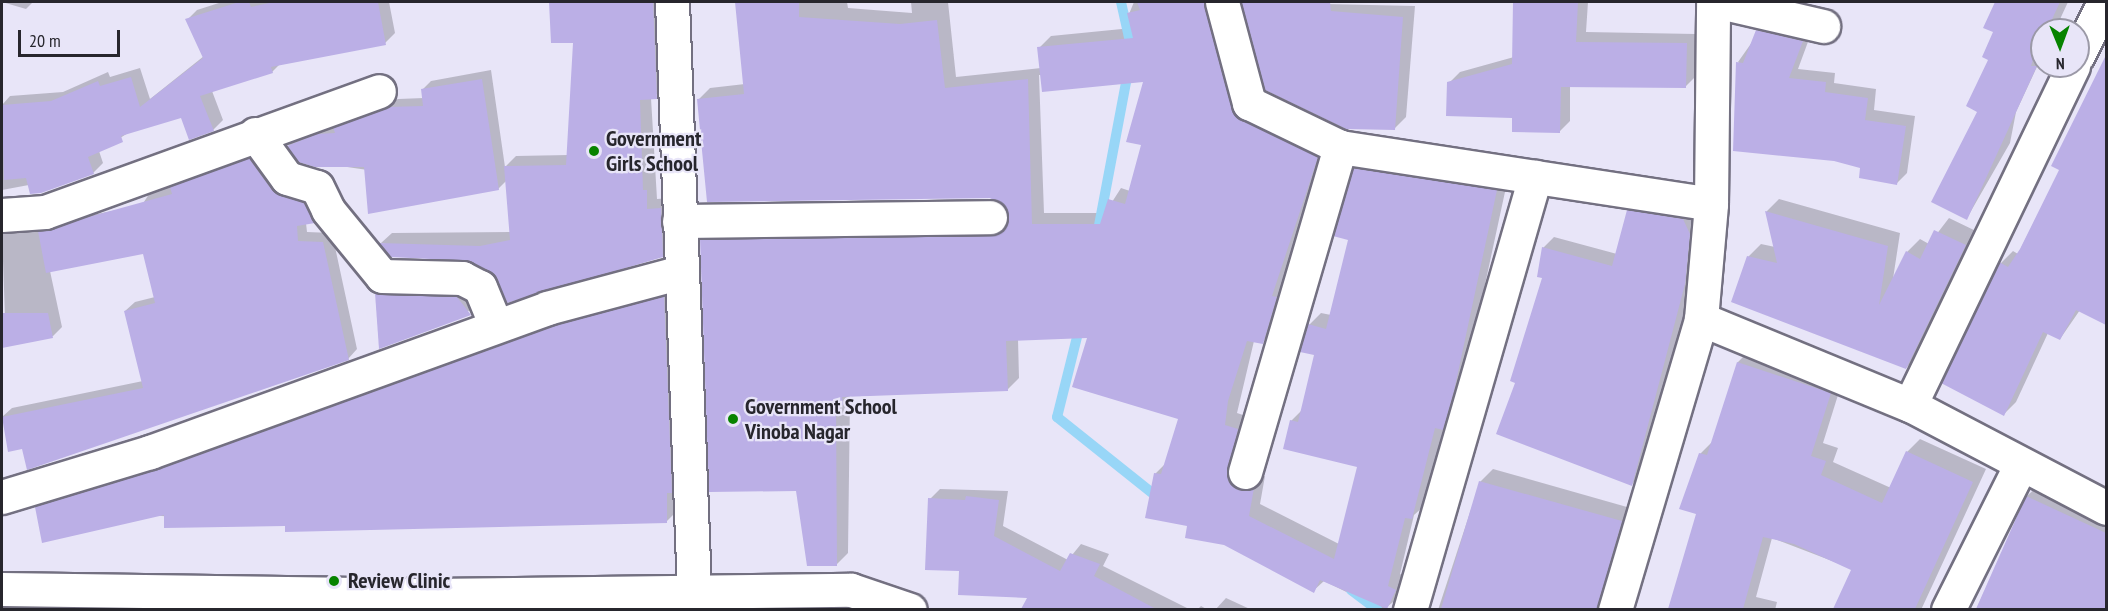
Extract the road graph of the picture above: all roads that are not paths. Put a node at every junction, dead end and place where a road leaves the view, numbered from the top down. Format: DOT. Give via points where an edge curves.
graph roads {
  1 [pos="672,2"];
  2 [pos="1222,2"];
  3 [pos="1713,2"];
  4 [pos="1719,2"];
  5 [pos="2104,2"];
  6 [pos="1823,26"];
  7 [pos="2090,31"];
  8 [pos="2067,78"];
  9 [pos="379,91"];
  10 [pos="255,134"];
  11 [pos="1340,147"];
  12 [pos="1535,177"];
  13 [pos="1711,204"];
  14 [pos="2,215"];
  15 [pos="990,217"];
  16 [pos="679,220"];
  17 [pos="681,272"];
  18 [pos="1701,319"];
  19 [pos="496,326"];
  20 [pos="1910,405"];
  21 [pos="2021,464"];
  22 [pos="1245,472"];
  23 [pos="2,497"];
  24 [pos="2106,508"];
  25 [pos="2,589"];
  26 [pos="694,592"];
  27 [pos="428,602"];
  28 [pos="910,609"];
  29 [pos="1410,609"];
  30 [pos="1615,609"];
  31 [pos="1948,609"];
  1 -- 16 [label="street"];
  2 -- 11 [label="street" via="1249,103"];
  3 -- 13 [label="street"];
  4 -- 6 [label="street"];
  5 -- 7 [label="street"];
  8 -- 20 [label="street"];
  9 -- 10 [label="street"];
  10 -- 14 [label="street" via="45,212"];
  10 -- 19 [label="street" via="287,178 317,187 328,210 382,276 462,278 480,287"];
  11 -- 12 [label="street"];
  11 -- 22 [label="street"];
  12 -- 13 [label="street"];
  12 -- 29 [label="street"];
  13 -- 18 [label="street"];
  15 -- 16 [label="street"];
  16 -- 17 [label="street"];
  17 -- 19 [label="street"];
  17 -- 26 [label="street"];
  18 -- 20 [label="street"];
  18 -- 30 [label="street"];
  19 -- 23 [label="street" via="150,452"];
  20 -- 21 [label="street"];
  21 -- 24 [label="street"];
  21 -- 31 [label="street"];
  25 -- 27 [label="street"];
  26 -- 27 [label="street"];
  26 -- 28 [label="street" via="851,590"];
}
